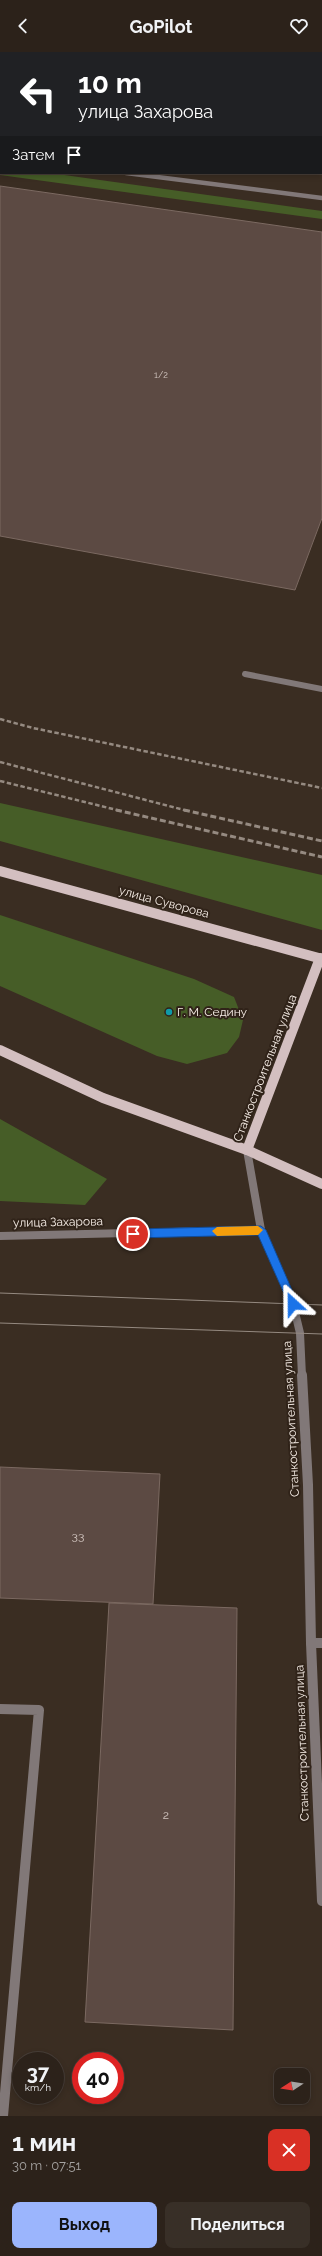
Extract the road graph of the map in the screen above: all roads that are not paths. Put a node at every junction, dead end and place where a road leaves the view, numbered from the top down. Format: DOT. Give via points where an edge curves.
graph roads {
  1 [pos="134,174"];
  2 [pos="322,198"];
  3 [pos="245,674"];
  4 [pos="322,689"];
  5 [pos="0,871"];
  6 [pos="321,958"];
  7 [pos="0,1050"];
  8 [pos="247,1150"];
  9 [pos="322,1184"];
  10 [pos="261,1230"];
  11 [pos="0,1236"];
  12 [pos="311,1643"];
  13 [pos="322,1643"];
  14 [pos="0,1709"];
  15 [pos="322,1901"];
  16 [pos="3,2116"];
  1 -- 2 [label="street"];
  3 -- 4 [label="street"];
  5 -- 6 [label="main road, улица Суворова"];
  6 -- 8 [label="main road, Станкостроительная улица"];
  7 -- 8 [label="main road" via="103,1098"];
  8 -- 9 [label="main road"];
  8 -- 10 [label="street, Станкостроительная улица"];
  10 -- 11 [label="street, улица Захарова"];
  10 -- 12 [label="street, Станкостроительная улица" via="293,1304 300,1334 308,1485"];
  12 -- 13 [label="street"];
  12 -- 15 [label="street, Станкостроительная улица"];
  14 -- 16 [label="street" via="39,1710"];
}
